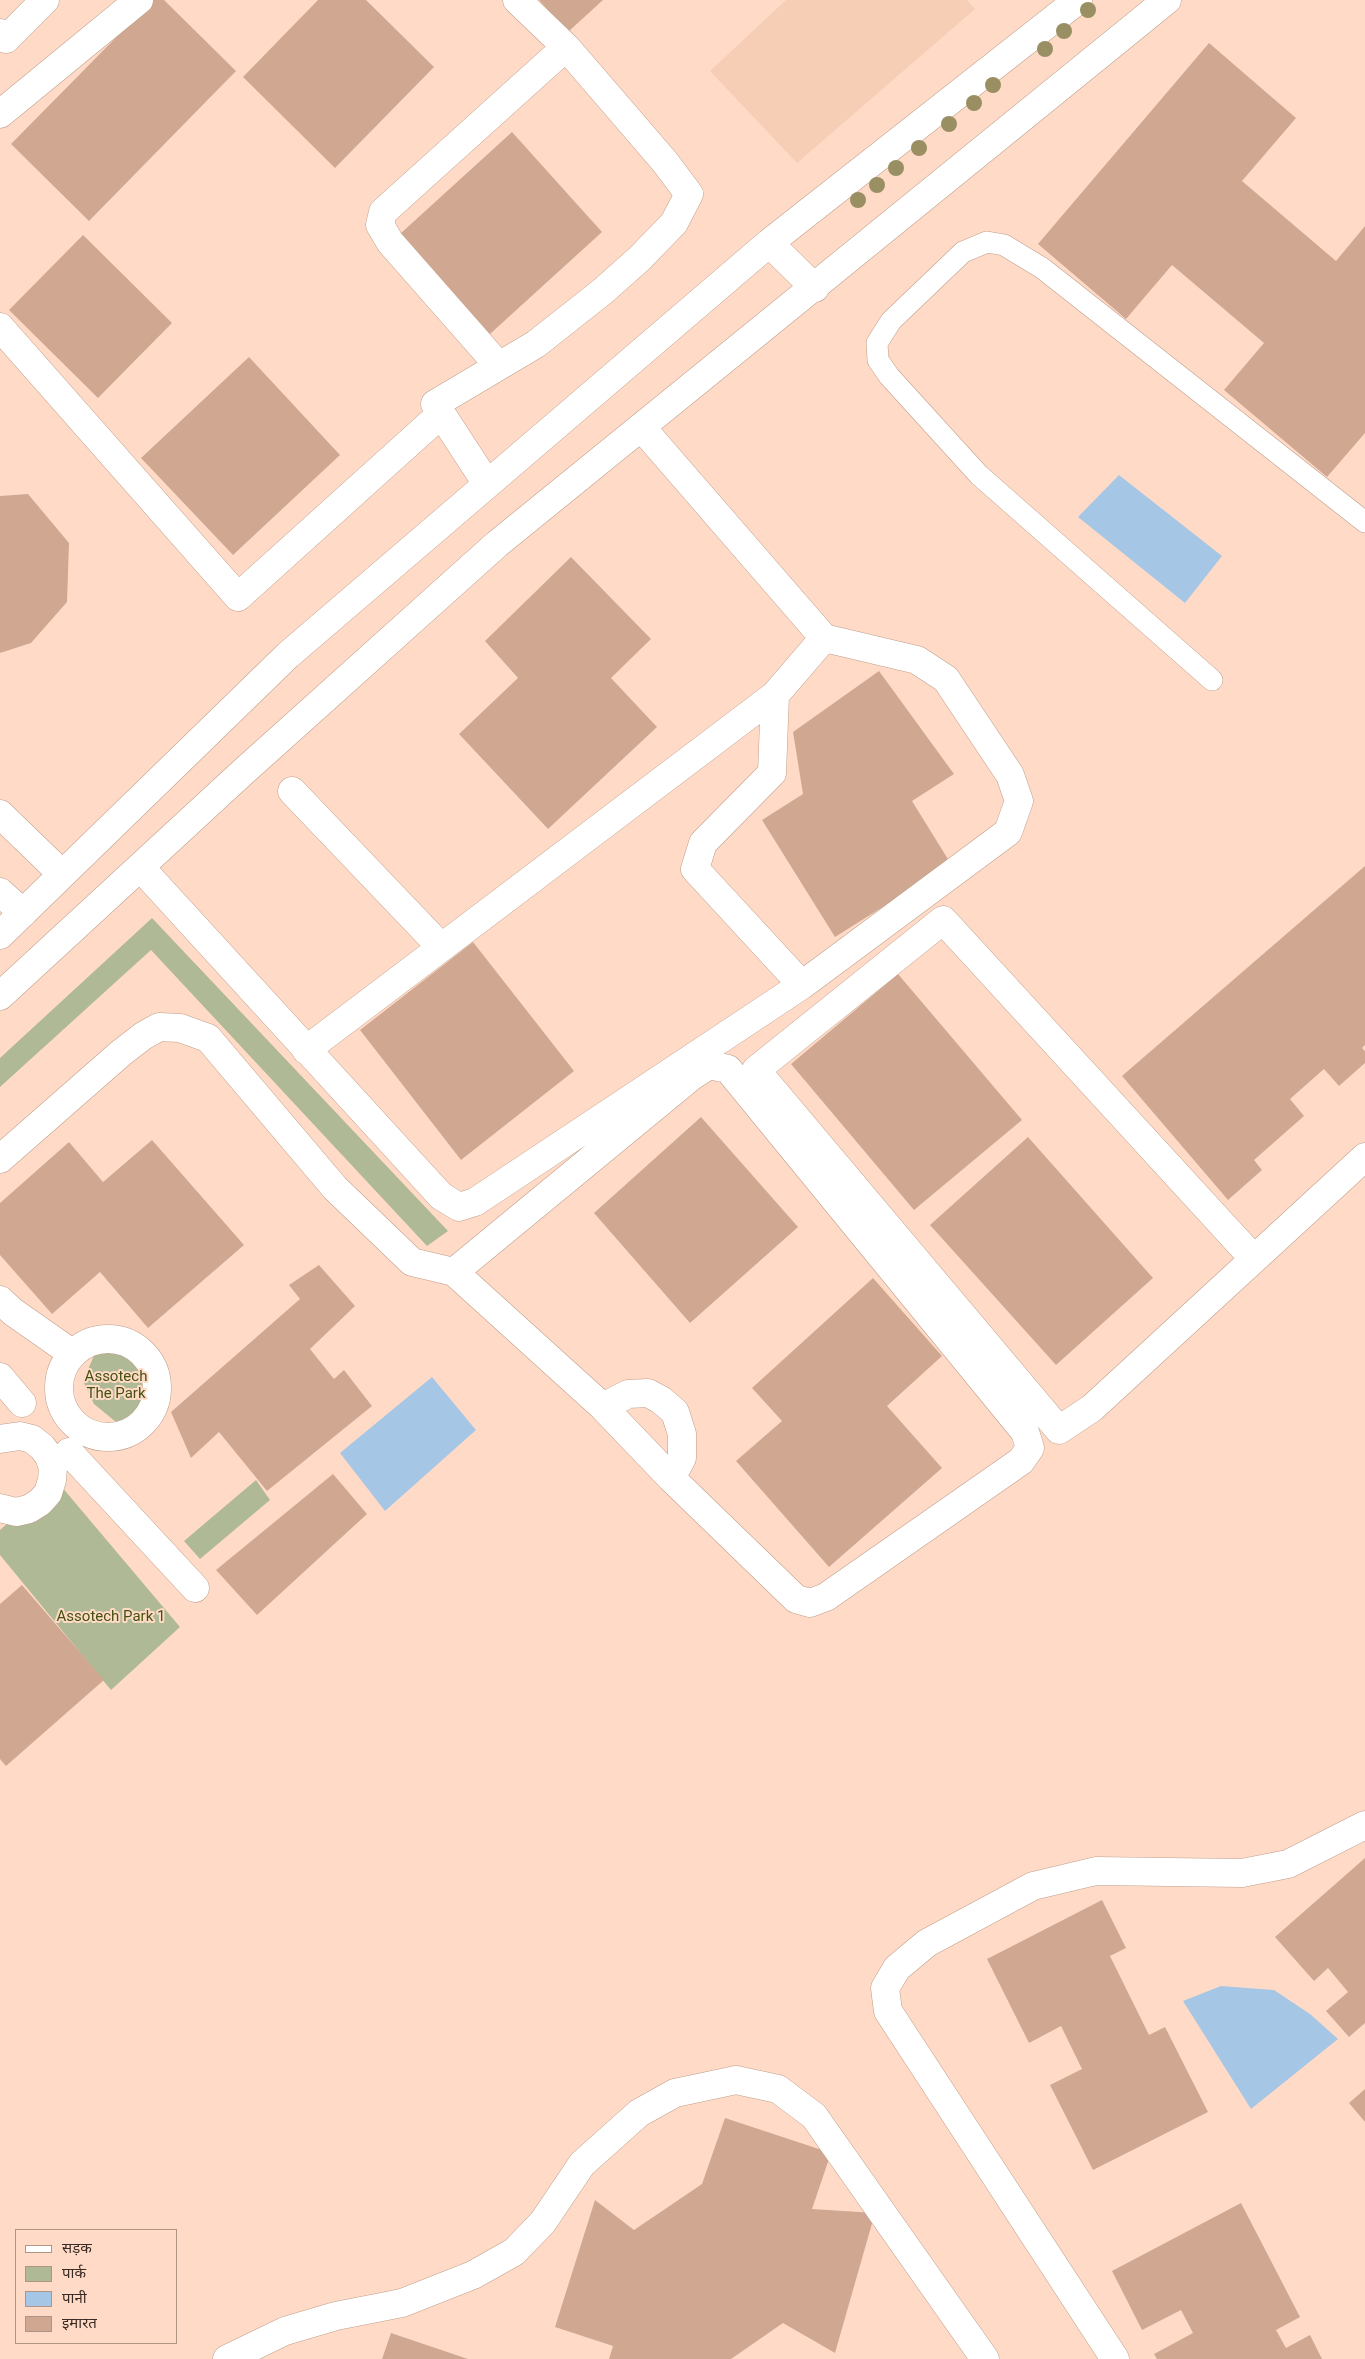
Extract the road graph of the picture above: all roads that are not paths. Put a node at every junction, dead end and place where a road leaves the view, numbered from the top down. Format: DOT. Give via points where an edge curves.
graph roads {
  1 [pos="45,0"];
  2 [pos="139,0"];
  3 [pos="517,0"];
  4 [pos="1078,0"];
  5 [pos="1167,0"];
  6 [pos="2,39"];
  7 [pos="566,47"];
  8 [pos="0,114"];
  9 [pos="769,243"];
  10 [pos="815,288"];
  11 [pos="0,326"];
  12 [pos="500,366"];
  13 [pos="441,414"];
  14 [pos="642,428"];
  15 [pos="487,484"];
  16 [pos="1362,513"];
  17 [pos="824,638"];
  18 [pos="1212,680"];
  19 [pos="775,695"];
  20 [pos="292,791"];
  21 [pos="0,814"];
  22 [pos="140,867"];
  23 [pos="62,874"];
  24 [pos="0,892"];
  25 [pos="23,913"];
  26 [pos="0,934"];
  27 [pos="441,948"];
  28 [pos="802,984"];
  29 [pos="0,996"];
  30 [pos="306,1050"];
  31 [pos="1365,1157"];
  32 [pos="0,1159"];
  33 [pos="1254,1259"];
  34 [pos="454,1272"];
  35 [pos="0,1300"];
  36 [pos="74,1354"];
  37 [pos="0,1377"];
  38 [pos="22,1403"];
  39 [pos="603,1407"];
  40 [pos="89,1434"];
  41 [pos="0,1440"];
  42 [pos="61,1460"];
  43 [pos="671,1478"];
  44 [pos="0,1508"];
  45 [pos="195,1588"];
  46 [pos="1365,1825"];
  47 [pos="227,2359"];
  48 [pos="985,2359"];
  49 [pos="1114,2359"];
  1 -- 6 [label="street"];
  2 -- 8 [label="street"];
  3 -- 7 [label="street"];
  4 -- 9 [label="street"];
  5 -- 10 [label="street"];
  7 -- 12 [label="street" via="383,212 380,226 390,242"];
  7 -- 12 [label="street" via="689,194 674,223 639,259 536,344"];
  9 -- 10 [label="street"];
  9 -- 15 [label="street"];
  10 -- 14 [label="street"];
  11 -- 13 [label="street" via="238,597"];
  12 -- 13 [label="street" via="435,404"];
  13 -- 15 [label="street"];
  14 -- 17 [label="street"];
  14 -- 22 [label="street" via="497,544"];
  15 -- 23 [label="street" via="288,655"];
  16 -- 18 [label="lane" via="1042,268 1004,245 987,242 962,252 891,321 877,343 878,360 889,376 979,475"];
  17 -- 19 [label="street"];
  17 -- 28 [label="street" via="917,660 946,679 1010,775 1019,802 1008,832"];
  19 -- 27 [label="street"];
  19 -- 28 [label="street" via="772,772 703,843 695,869"];
  20 -- 27 [label="street"];
  21 -- 23 [label="street"];
  22 -- 29 [label="street"];
  22 -- 30 [label="street"];
  23 -- 25 [label="street"];
  24 -- 25 [label="street"];
  25 -- 26 [label="street"];
  27 -- 30 [label="street"];
  28 -- 30 [label="street" via="475,1202 459,1207 441,1196"];
  31 -- 33 [label="street"];
  32 -- 34 [label="street" via="142,1036 158,1027 180,1028 208,1038 336,1188 412,1262"];
  33 -- 33 [label="street" via="1092,1408 1059,1430 756,1070 942,920"];
  34 -- 39 [label="street"];
  34 -- 43 [label="street" via="692,1076 709,1065 728,1069 1024,1432 1030,1448 1021,1461 826,1597 810,1603 796,1599"];
  35 -- 36 [label="street"];
  36 -- 40 [label="street" via="64,1367 60,1398 66,1413"];
  36 -- 40 [label="street" via="86,1344 119,1340 134,1346 146,1357 158,1387 148,1418 136,1429 121,1436 105,1438"];
  37 -- 38 [label="street"];
  39 -- 43 [label="street"];
  39 -- 43 [label="street" via="628,1394 648,1393 675,1412 682,1434 682,1458"];
  40 -- 42 [label="street"];
  41 -- 42 [label="street" via="20,1436 32,1439"];
  42 -- 44 [label="street" via="48,1493 40,1502 16,1512"];
  42 -- 45 [label="street"];
  46 -- 49 [label="street" via="1288,1864 1252,1871 1096,1871 1032,1886 927,1942 897,1968 885,1988 888,2011"];
  47 -- 48 [label="street" via="285,2331 336,2316 402,2303 473,2275 514,2252 543,2222 582,2164 639,2113 675,2093 736,2080 778,2089 814,2116"];
}
